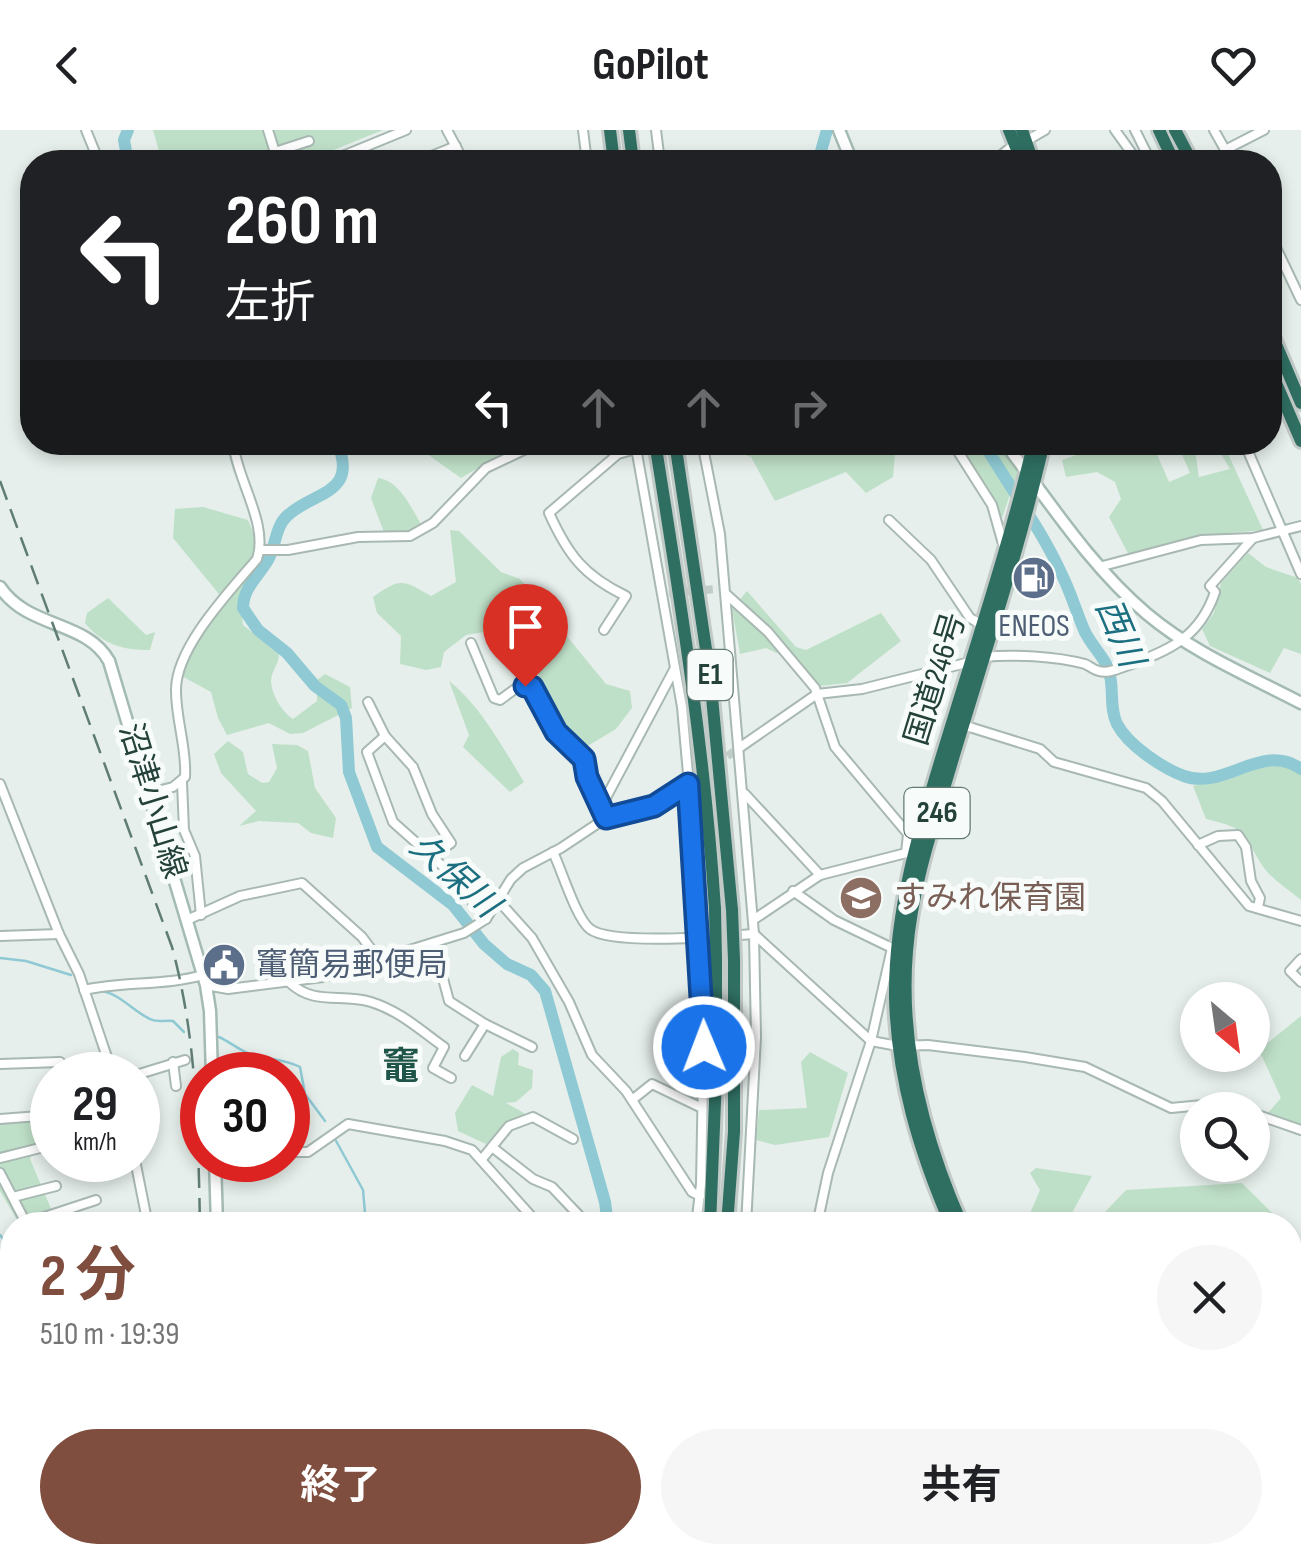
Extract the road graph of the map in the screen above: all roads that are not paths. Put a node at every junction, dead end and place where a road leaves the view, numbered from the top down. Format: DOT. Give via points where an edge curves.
graph roads {
  1 [pos="406,130"];
  2 [pos="447,130"];
  3 [pos="1045,130"];
  4 [pos="1214,130"];
  5 [pos="1264,130"];
  6 [pos="1018,136"];
  7 [pos="309,141"];
  8 [pos="456,146"];
  9 [pos="281,150"];
  10 [pos="362,150"];
  11 [pos="446,150"];
  12 [pos="458,150"];
  13 [pos="1225,150"];
  14 [pos="1282,260"];
  15 [pos="1301,300"];
  16 [pos="1282,359"];
  17 [pos="1282,397"];
  18 [pos="1301,404"];
  19 [pos="1301,441"];
  20 [pos="237,455"];
  21 [pos="513,455"];
  22 [pos="617,455"];
  23 [pos="637,455"];
  24 [pos="657,455"];
  25 [pos="677,455"];
  26 [pos="705,455"];
  27 [pos="960,455"];
  28 [pos="1012,455"];
  29 [pos="1033,455"];
  30 [pos="1039,455"];
  31 [pos="1250,455"];
  32 [pos="1030,482"];
  33 [pos="889,520"];
  34 [pos="1301,526"];
  35 [pos="1282,530"];
  36 [pos="1014,534"];
  37 [pos="1252,538"];
  38 [pos="1004,548"];
  39 [pos="260,550"];
  40 [pos="1099,567"];
  41 [pos="1301,574"];
  42 [pos="0,588"];
  43 [pos="723,591"];
  44 [pos="982,625"];
  45 [pos="604,630"];
  46 [pos="1182,640"];
  47 [pos="471,644"];
  48 [pos="977,660"];
  49 [pos="675,668"];
  50 [pos="817,694"];
  51 [pos="368,702"];
  52 [pos="1301,702"];
  53 [pos="963,725"];
  54 [pos="384,736"];
  55 [pos="739,748"];
  56 [pos="182,783"];
  57 [pos="0,784"];
  58 [pos="688,784"];
  59 [pos="150,793"];
  60 [pos="744,793"];
  61 [pos="601,807"];
  62 [pos="606,818"];
  63 [pos="1198,844"];
  64 [pos="554,852"];
  65 [pos="910,852"];
  66 [pos="431,857"];
  67 [pos="820,875"];
  68 [pos="793,891"];
  69 [pos="498,900"];
  70 [pos="1258,907"];
  71 [pos="200,914"];
  72 [pos="187,920"];
  73 [pos="753,920"];
  74 [pos="1301,920"];
  75 [pos="482,922"];
  76 [pos="59,934"];
  77 [pos="754,934"];
  78 [pos="0,936"];
  79 [pos="699,938"];
  80 [pos="434,945"];
  81 [pos="1301,959"];
  82 [pos="380,961"];
  83 [pos="204,980"];
  84 [pos="289,982"];
  85 [pos="1301,982"];
  86 [pos="84,990"];
  87 [pos="485,1024"];
  88 [pos="870,1041"];
  89 [pos="904,1046"];
  90 [pos="532,1047"];
  91 [pos="106,1052"];
  92 [pos="211,1052"];
  93 [pos="465,1056"];
  94 [pos="180,1061"];
  95 [pos="173,1062"];
  96 [pos="30,1063"];
  97 [pos="0,1064"];
  98 [pos="160,1067"];
  99 [pos="450,1078"];
  100 [pos="176,1086"];
  101 [pos="632,1100"];
  102 [pos="1180,1107"];
  103 [pos="702,1108"];
  104 [pos="30,1117"];
  105 [pos="0,1119"];
  106 [pos="1270,1119"];
  107 [pos="1301,1130"];
  108 [pos="573,1139"];
  109 [pos="492,1148"];
  110 [pos="30,1150"];
  111 [pos="310,1151"];
  112 [pos="0,1158"];
  113 [pos="482,1159"];
  114 [pos="0,1173"];
  115 [pos="139,1182"];
  116 [pos="216,1182"];
  117 [pos="56,1186"];
  118 [pos="700,1196"];
  119 [pos="13,1197"];
  120 [pos="96,1200"];
  121 [pos="21,1212"];
  122 [pos="62,1212"];
  123 [pos="145,1212"];
  124 [pos="217,1212"];
  125 [pos="529,1212"];
  126 [pos="576,1212"];
  127 [pos="698,1212"];
  128 [pos="711,1212"];
  129 [pos="729,1212"];
  130 [pos="747,1212"];
  131 [pos="820,1212"];
  132 [pos="945,1212"];
  133 [pos="956,1212"];
  1 -- 10 [label="street"];
  2 -- 8 [label="street"];
  3 -- 6 [label="street"];
  4 -- 13 [label="street"];
  5 -- 13 [label="street"];
  7 -- 9 [label="street"];
  8 -- 11 [label="street"];
  8 -- 12 [label="street"];
  14 -- 15 [label="street"];
  16 -- 18 [label="highway"];
  17 -- 19 [label="highway"];
  20 -- 39 [label="street"];
  21 -- 39 [label="street" via="486,468 422,531"];
  22 -- 45 [label="street" via="549,513 578,564 626,596"];
  23 -- 49 [label="street"];
  24 -- 128 [label="highway, E1, bridge" via="707,802 716,960"];
  25 -- 129 [label="highway, E1, bridge" via="710,676 732,910"];
  26 -- 43 [label="street"];
  27 -- 38 [label="street" via="992,505"];
  28 -- 32 [label="main road"];
  29 -- 32 [label="highway, 国道246号 / 246"];
  30 -- 32 [label="highway, 国道246号 / 246"];
  31 -- 35 [label="street"];
  32 -- 36 [label="highway, 国道246号 / 246"];
  32 -- 40 [label="main road"];
  33 -- 44 [label="street"];
  34 -- 35 [label="street"];
  35 -- 37 [label="street"];
  35 -- 41 [label="street"];
  36 -- 38 [label="highway, 国道246号 / 246"];
  36 -- 48 [label="highway, 国道246号 / 246"];
  37 -- 40 [label="street" via="1201,540"];
  37 -- 46 [label="street" via="1210,586 1208,612"];
  38 -- 44 [label="highway, 国道246号 / 246"];
  39 -- 56 [label="street" via="206,622 178,676"];
  40 -- 46 [label="main road"];
  42 -- 59 [label="main road, 沼津小山線" via="18,608 82,636 105,654"];
  43 -- 50 [label="street" via="768,632"];
  43 -- 55 [label="street"];
  44 -- 48 [label="highway, 国道246号 / 246"];
  46 -- 48 [label="street" via="1165,653 1104,671 1003,655"];
  46 -- 52 [label="main road"];
  47 -- 61 [label="street" via="494,698 532,687 556,732 584,759"];
  48 -- 50 [label="street"];
  48 -- 53 [label="highway, 国道246号 / 246"];
  48 -- 65 [label="highway, 国道246号 / 246"];
  49 -- 58 [label="street"];
  49 -- 61 [label="street"];
  50 -- 55 [label="street"];
  50 -- 65 [label="street" via="834,747 908,834"];
  51 -- 54 [label="street"];
  53 -- 63 [label="street" via="1040,749 1054,762 1146,788"];
  53 -- 89 [label="highway, 国道246号 / 246" via="912,914"];
  54 -- 66 [label="street" via="367,752 392,822"];
  54 -- 66 [label="street" via="413,767 451,843"];
  55 -- 60 [label="street"];
  56 -- 59 [label="street"];
  56 -- 71 [label="street"];
  57 -- 76 [label="street"];
  58 -- 62 [label="street" via="654,806"];
  58 -- 79 [label="street"];
  59 -- 72 [label="main road, 沼津小山線"];
  60 -- 67 [label="street"];
  60 -- 73 [label="street"];
  61 -- 62 [label="street"];
  62 -- 64 [label="street"];
  63 -- 70 [label="street" via="1249,906"];
  63 -- 70 [label="street" via="1238,835"];
  64 -- 69 [label="street" via="517,872"];
  64 -- 79 [label="street" via="582,920 596,933"];
  65 -- 67 [label="street"];
  65 -- 89 [label="highway, 国道246号 / 246" via="897,952"];
  66 -- 75 [label="street"];
  67 -- 68 [label="street"];
  68 -- 73 [label="street"];
  68 -- 88 [label="street" via="892,948"];
  69 -- 75 [label="street"];
  69 -- 101 [label="street" via="532,938 592,1055"];
  70 -- 74 [label="street"];
  71 -- 72 [label="street"];
  71 -- 82 [label="street" via="240,896 302,883"];
  72 -- 83 [label="main road, 沼津小山線"];
  73 -- 77 [label="street"];
  75 -- 80 [label="street"];
  76 -- 78 [label="street"];
  76 -- 86 [label="street"];
  77 -- 79 [label="street"];
  77 -- 88 [label="street"];
  77 -- 130 [label="street"];
  79 -- 103 [label="street"];
  80 -- 82 [label="street"];
  80 -- 87 [label="street" via="449,1001"];
  81 -- 85 [label="street" via="1290,972"];
  82 -- 84 [label="street"];
  83 -- 84 [label="street" via="228,989"];
  83 -- 86 [label="street"];
  83 -- 92 [label="main road, 沼津小山線"];
  84 -- 99 [label="street" via="304,996 369,1001 404,1016 444,1047 433,1068"];
  86 -- 91 [label="street"];
  87 -- 90 [label="street"];
  87 -- 93 [label="street"];
  88 -- 89 [label="street"];
  88 -- 131 [label="street"];
  89 -- 102 [label="street" via="1085,1067"];
  89 -- 132 [label="highway, 国道246号 / 246" via="916,1138"];
  89 -- 133 [label="highway, 国道246号 / 246"];
  94 -- 95 [label="street"];
  95 -- 98 [label="street"];
  95 -- 100 [label="street"];
  96 -- 97 [label="street"];
  101 -- 103 [label="street" via="652,1084"];
  101 -- 118 [label="street"];
  103 -- 118 [label="street"];
  104 -- 105 [label="street"];
  106 -- 107 [label="street"];
  108 -- 109 [label="street" via="533,1117 508,1126"];
  109 -- 113 [label="street"];
  109 -- 126 [label="street" via="552,1187"];
  110 -- 112 [label="street"];
  111 -- 113 [label="street" via="348,1124 462,1145"];
  113 -- 125 [label="street"];
  114 -- 119 [label="street"];
  115 -- 123 [label="street"];
  116 -- 124 [label="main road"];
  117 -- 119 [label="street"];
  118 -- 127 [label="street"];
  119 -- 121 [label="street"];
  120 -- 122 [label="street"];
}
